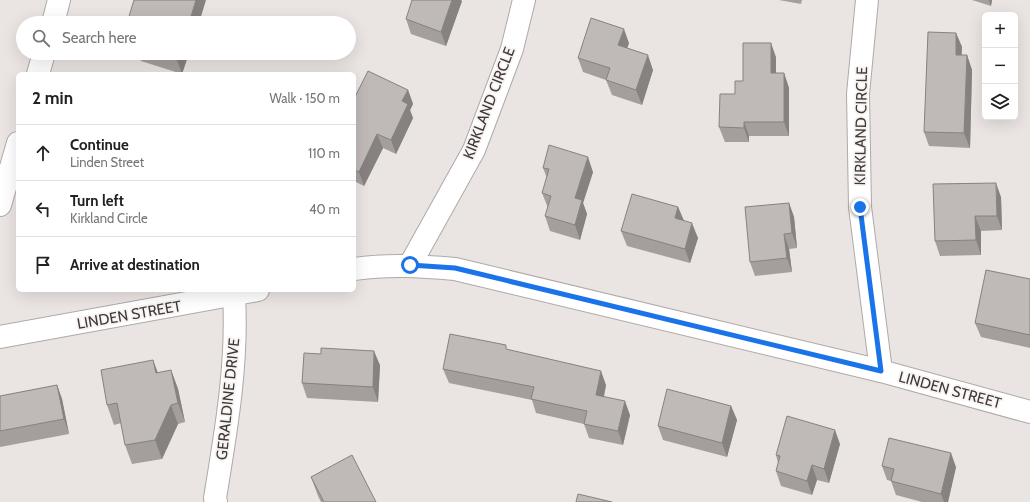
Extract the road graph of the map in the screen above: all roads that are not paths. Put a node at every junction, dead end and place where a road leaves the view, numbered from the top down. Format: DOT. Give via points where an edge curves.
graph roads {
  1 [pos="59,0"];
  2 [pos="524,0"];
  3 [pos="867,0"];
  4 [pos="55,16"];
  5 [pos="42,60"];
  6 [pos="39,72"];
  7 [pos="16,150"];
  8 [pos="0,205"];
  9 [pos="410,265"];
  10 [pos="356,269"];
  11 [pos="250,292"];
  12 [pos="234,296"];
  13 [pos="0,337"];
  14 [pos="881,371"];
  15 [pos="1030,412"];
  16 [pos="216,502"];
  1 -- 4 [label="street"];
  2 -- 9 [label="street, KIRKLAND CIRCLE" via="512,49 474,150"];
  3 -- 14 [label="street, KIRKLAND CIRCLE" via="858,94 860,207"];
  5 -- 6 [label="street"];
  7 -- 8 [label="street"];
  9 -- 10 [label="street, LINDEN STREET"];
  9 -- 14 [label="street, LINDEN STREET" via="455,268"];
  11 -- 12 [label="street, LINDEN STREET"];
  12 -- 13 [label="street, LINDEN STREET"];
  12 -- 16 [label="street, GERALDINE DRIVE" via="236,325 229,412"];
  14 -- 15 [label="street, LINDEN STREET"];
}
